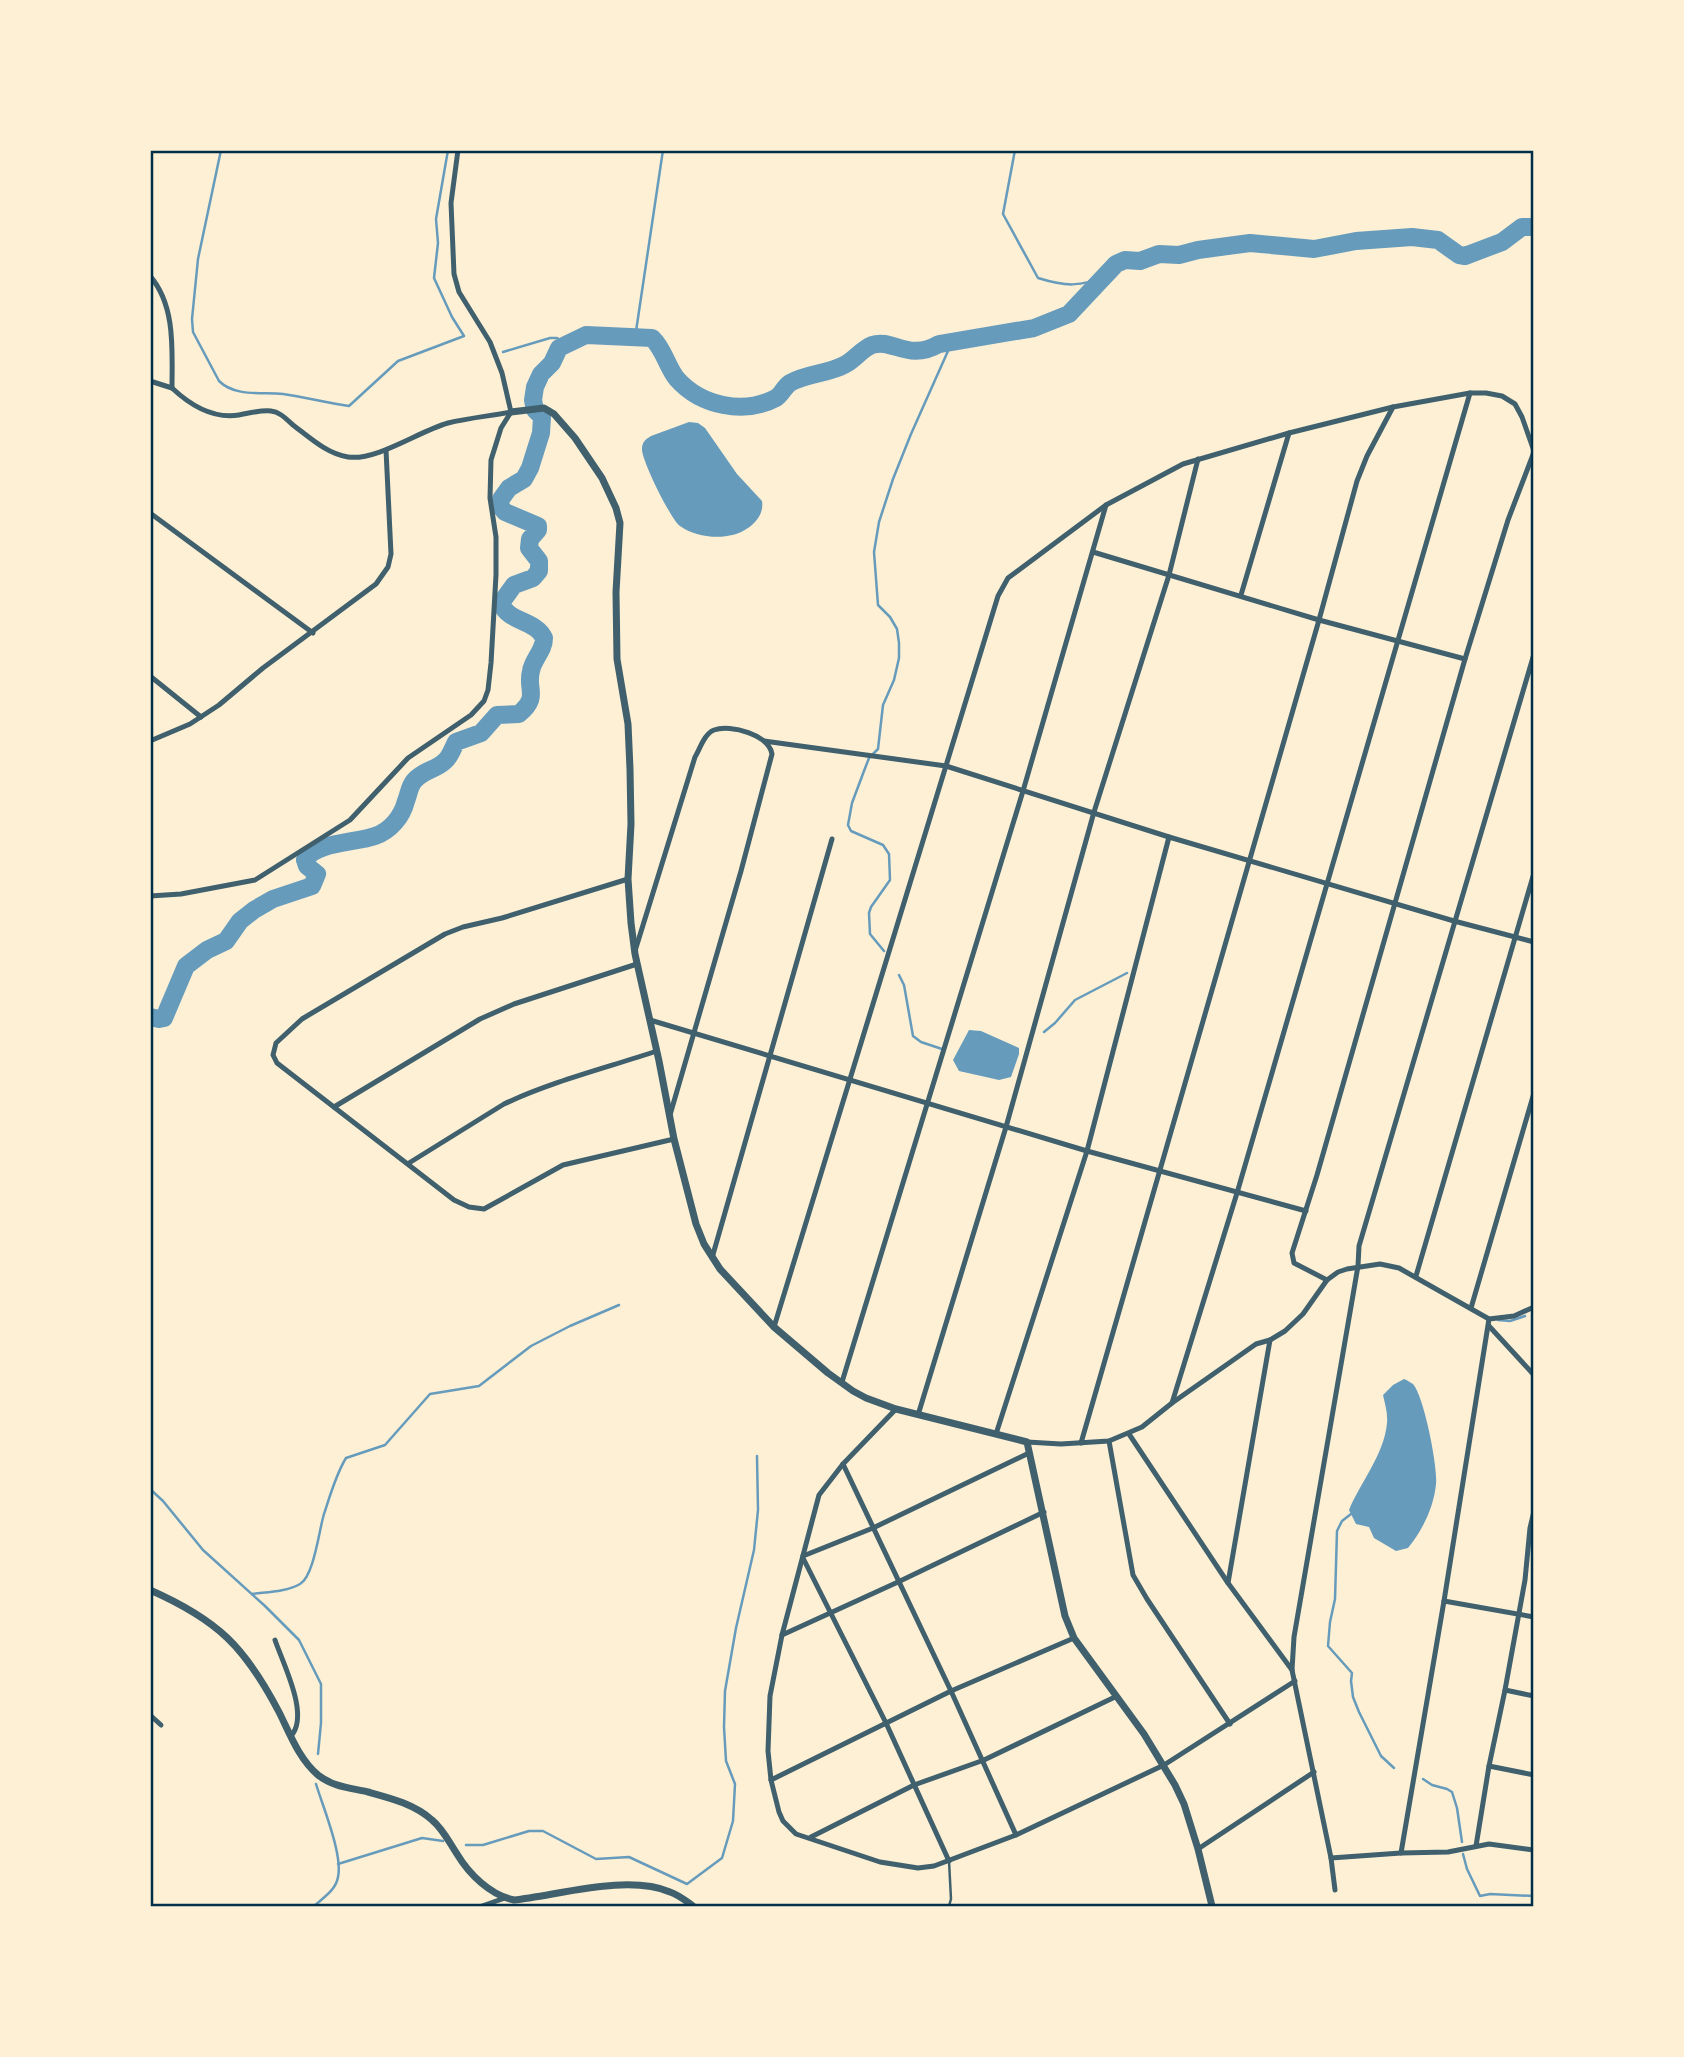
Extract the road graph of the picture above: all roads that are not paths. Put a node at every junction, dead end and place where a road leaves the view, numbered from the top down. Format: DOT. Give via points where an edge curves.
graph roads {
  1 [pos="458,150"];
  2 [pos="150,276"];
  3 [pos="150,381"];
  4 [pos="172,388"];
  5 [pos="1470,393"];
  6 [pos="1393,407"];
  7 [pos="511,412"];
  8 [pos="1289,433"];
  9 [pos="386,450"];
  10 [pos="1534,452"];
  11 [pos="1198,459"];
  12 [pos="1107,505"];
  13 [pos="150,513"];
  14 [pos="1093,552"];
  15 [pos="1169,575"];
  16 [pos="1241,595"];
  17 [pos="1319,620"];
  18 [pos="313,633"];
  19 [pos="1397,640"];
  20 [pos="1534,654"];
  21 [pos="1465,659"];
  22 [pos="150,676"];
  23 [pos="201,717"];
  24 [pos="150,741"];
  25 [pos="764,741"];
  26 [pos="946,766"];
  27 [pos="1023,791"];
  28 [pos="1094,812"];
  29 [pos="1169,837"];
  30 [pos="832,839"];
  31 [pos="1249,860"];
  32 [pos="1534,873"];
  33 [pos="628,879"];
  34 [pos="1326,882"];
  35 [pos="150,896"];
  36 [pos="1396,904"];
  37 [pos="1454,921"];
  38 [pos="1514,937"];
  39 [pos="1534,942"];
  40 [pos="635,954"];
  41 [pos="637,964"];
  42 [pos="650,1020"];
  43 [pos="694,1034"];
  44 [pos="657,1051"];
  45 [pos="770,1056"];
  46 [pos="850,1080"];
  47 [pos="1534,1093"];
  48 [pos="927,1103"];
  49 [pos="334,1107"];
  50 [pos="669,1118"];
  51 [pos="1006,1127"];
  52 [pos="674,1139"];
  53 [pos="1087,1151"];
  54 [pos="409,1163"];
  55 [pos="1160,1171"];
  56 [pos="1237,1193"];
  57 [pos="1306,1211"];
  58 [pos="712,1258"];
  59 [pos="1358,1266"];
  60 [pos="1416,1276"];
  61 [pos="1327,1280"];
  62 [pos="1534,1307"];
  63 [pos="1471,1308"];
  64 [pos="1489,1322"];
  65 [pos="774,1327"];
  66 [pos="1270,1340"];
  67 [pos="1534,1375"];
  68 [pos="842,1382"];
  69 [pos="1172,1403"];
  70 [pos="896,1409"];
  71 [pos="918,1415"];
  72 [pos="996,1434"];
  73 [pos="1129,1434"];
  74 [pos="1109,1441"];
  75 [pos="1027,1442"];
  76 [pos="1081,1443"];
  77 [pos="1029,1453"];
  78 [pos="843,1464"];
  79 [pos="1534,1511"];
  80 [pos="1044,1512"];
  81 [pos="873,1528"];
  82 [pos="803,1557"];
  83 [pos="898,1582"];
  84 [pos="1228,1583"];
  85 [pos="150,1590"];
  86 [pos="1444,1601"];
  87 [pos="830,1614"];
  88 [pos="1518,1615"];
  89 [pos="1534,1617"];
  90 [pos="782,1635"];
  91 [pos="1074,1638"];
  92 [pos="275,1640"];
  93 [pos="1292,1670"];
  94 [pos="1295,1681"];
  95 [pos="1505,1690"];
  96 [pos="951,1691"];
  97 [pos="1117,1696"];
  98 [pos="1534,1696"];
  99 [pos="150,1715"];
  100 [pos="886,1723"];
  101 [pos="1230,1724"];
  102 [pos="161,1725"];
  103 [pos="291,1736"];
  104 [pos="984,1760"];
  105 [pos="1164,1765"];
  106 [pos="1489,1766"];
  107 [pos="1314,1772"];
  108 [pos="1534,1774"];
  109 [pos="771,1780"];
  110 [pos="914,1786"];
  111 [pos="1016,1835"];
  112 [pos="811,1838"];
  113 [pos="1476,1846"];
  114 [pos="1198,1849"];
  115 [pos="1534,1850"];
  116 [pos="1401,1853"];
  117 [pos="1331,1858"];
  118 [pos="949,1861"];
  119 [pos="1335,1890"];
  120 [pos="505,1898"];
  121 [pos="482,1906"];
  122 [pos="693,1906"];
  123 [pos="949,1906"];
  124 [pos="1212,1906"];
  1 -- 7 [label="street" via="451,203 454,274 459,292 490,342"];
  2 -- 4 [label="street" via="159,285 168,312"];
  3 -- 4 [label="street"];
  4 -- 9 [label="street" via="213,414 279,413 338,455 351,458"];
  5 -- 6 [label="street"];
  5 -- 10 [label="street" via="1495,394 1514,404"];
  5 -- 19 [label="street"];
  6 -- 8 [label="street"];
  6 -- 17 [label="street" via="1357,481"];
  7 -- 9 [label="street" via="450,422"];
  7 -- 33 [label="street" via="538,407 554,414 610,493 620,523 616,634 631,769"];
  7 -- 35 [label="street" via="491,460 496,575 484,701 408,758 351,820 255,880"];
  8 -- 11 [label="street"];
  8 -- 16 [label="street"];
  9 -- 18 [label="street" via="388,567 376,584"];
  10 -- 21 [label="street"];
  11 -- 12 [label="street"];
  11 -- 15 [label="street"];
  12 -- 14 [label="street"];
  12 -- 26 [label="street" via="1009,578 998,596"];
  13 -- 18 [label="street"];
  14 -- 15 [label="street"];
  14 -- 27 [label="street"];
  15 -- 16 [label="street"];
  15 -- 28 [label="street"];
  16 -- 17 [label="street"];
  17 -- 19 [label="street"];
  17 -- 31 [label="street"];
  18 -- 23 [label="street"];
  19 -- 21 [label="street"];
  19 -- 34 [label="street"];
  20 -- 37 [label="street"];
  21 -- 36 [label="street"];
  22 -- 23 [label="street"];
  23 -- 24 [label="street"];
  25 -- 26 [label="street"];
  25 -- 40 [label="street" via="734,729 714,730 705,737"];
  25 -- 43 [label="street" via="772,754"];
  26 -- 27 [label="street"];
  26 -- 46 [label="street"];
  27 -- 28 [label="street"];
  27 -- 48 [label="street"];
  28 -- 29 [label="street"];
  28 -- 51 [label="street"];
  29 -- 31 [label="street"];
  29 -- 53 [label="street"];
  30 -- 45 [label="street"];
  31 -- 34 [label="street"];
  31 -- 55 [label="street"];
  32 -- 38 [label="street"];
  33 -- 40 [label="street"];
  33 -- 49 [label="street" via="445,934 302,1019 276,1043 273,1055"];
  34 -- 36 [label="street"];
  34 -- 56 [label="street"];
  36 -- 37 [label="street"];
  36 -- 57 [label="street"];
  37 -- 38 [label="street"];
  37 -- 59 [label="street" via="1359,1246"];
  38 -- 39 [label="street"];
  38 -- 60 [label="street"];
  40 -- 41 [label="street"];
  41 -- 42 [label="street"];
  41 -- 49 [label="street" via="480,1019"];
  42 -- 43 [label="street"];
  42 -- 44 [label="street"];
  43 -- 45 [label="street"];
  43 -- 50 [label="street"];
  44 -- 50 [label="street"];
  44 -- 54 [label="street" via="519,1097"];
  45 -- 46 [label="street"];
  45 -- 58 [label="street"];
  46 -- 48 [label="street"];
  46 -- 65 [label="street"];
  47 -- 63 [label="street"];
  48 -- 51 [label="street"];
  48 -- 68 [label="street"];
  49 -- 54 [label="street"];
  50 -- 52 [label="street"];
  51 -- 53 [label="street"];
  51 -- 71 [label="street"];
  52 -- 54 [label="street" via="564,1165 484,1209 454,1200"];
  52 -- 58 [label="street" via="696,1223"];
  53 -- 55 [label="street"];
  53 -- 72 [label="street"];
  55 -- 56 [label="street"];
  55 -- 76 [label="street"];
  56 -- 57 [label="street"];
  56 -- 69 [label="street"];
  57 -- 61 [label="street" via="1292,1260"];
  58 -- 65 [label="street"];
  59 -- 60 [label="street" via="1380,1264"];
  59 -- 61 [label="street"];
  59 -- 93 [label="street"];
  60 -- 63 [label="street"];
  61 -- 66 [label="street" via="1303,1314"];
  62 -- 64 [label="street"];
  63 -- 64 [label="street"];
  64 -- 67 [label="street"];
  64 -- 86 [label="street"];
  65 -- 68 [label="street"];
  66 -- 69 [label="street" via="1256,1344"];
  66 -- 84 [label="street"];
  68 -- 70 [label="street" via="866,1398"];
  69 -- 73 [label="street"];
  70 -- 71 [label="street"];
  70 -- 78 [label="street"];
  71 -- 72 [label="street"];
  72 -- 75 [label="street"];
  73 -- 74 [label="street"];
  73 -- 84 [label="street"];
  74 -- 76 [label="street"];
  74 -- 101 [label="street" via="1133,1574"];
  75 -- 76 [label="street"];
  75 -- 77 [label="street"];
  77 -- 80 [label="street"];
  77 -- 81 [label="street"];
  78 -- 81 [label="street"];
  78 -- 82 [label="street" via="819,1495"];
  79 -- 88 [label="street"];
  80 -- 83 [label="street"];
  80 -- 91 [label="street" via="1065,1616"];
  81 -- 82 [label="street"];
  81 -- 83 [label="street"];
  82 -- 87 [label="street"];
  82 -- 90 [label="street"];
  83 -- 87 [label="street"];
  83 -- 96 [label="street"];
  84 -- 93 [label="street"];
  85 -- 103 [label="street" via="197,1613 234,1644 263,1683"];
  86 -- 88 [label="street"];
  86 -- 116 [label="street"];
  87 -- 90 [label="street"];
  87 -- 100 [label="street"];
  88 -- 89 [label="street"];
  88 -- 95 [label="street"];
  90 -- 109 [label="street" via="768,1714"];
  91 -- 96 [label="street"];
  91 -- 97 [label="street"];
  92 -- 103 [label="street" via="298,1716"];
  93 -- 94 [label="street"];
  94 -- 101 [label="street"];
  94 -- 107 [label="street"];
  95 -- 98 [label="street"];
  95 -- 106 [label="street"];
  96 -- 100 [label="street"];
  96 -- 104 [label="street"];
  97 -- 104 [label="street"];
  97 -- 105 [label="street"];
  99 -- 102 [label="street"];
  100 -- 109 [label="street"];
  100 -- 110 [label="street"];
  101 -- 105 [label="street"];
  103 -- 120 [label="street" via="306,1763 323,1780 404,1803 428,1817 471,1873"];
  104 -- 110 [label="street"];
  104 -- 111 [label="street"];
  105 -- 111 [label="street"];
  105 -- 114 [label="street" via="1181,1796"];
  106 -- 108 [label="street"];
  106 -- 113 [label="street"];
  107 -- 114 [label="street"];
  107 -- 117 [label="street"];
  109 -- 112 [label="street" via="783,1821 796,1833"];
  110 -- 112 [label="street"];
  110 -- 118 [label="street"];
  111 -- 118 [label="street"];
  112 -- 118 [label="street" via="901,1866 918,1868"];
  113 -- 115 [label="street"];
  113 -- 116 [label="street" via="1448,1853"];
  114 -- 124 [label="street"];
  116 -- 117 [label="street"];
  117 -- 119 [label="street"];
  118 -- 123 [label="lane"];
  120 -- 121 [label="street"];
  120 -- 122 [label="street" via="632,1885 669,1891"];
}
